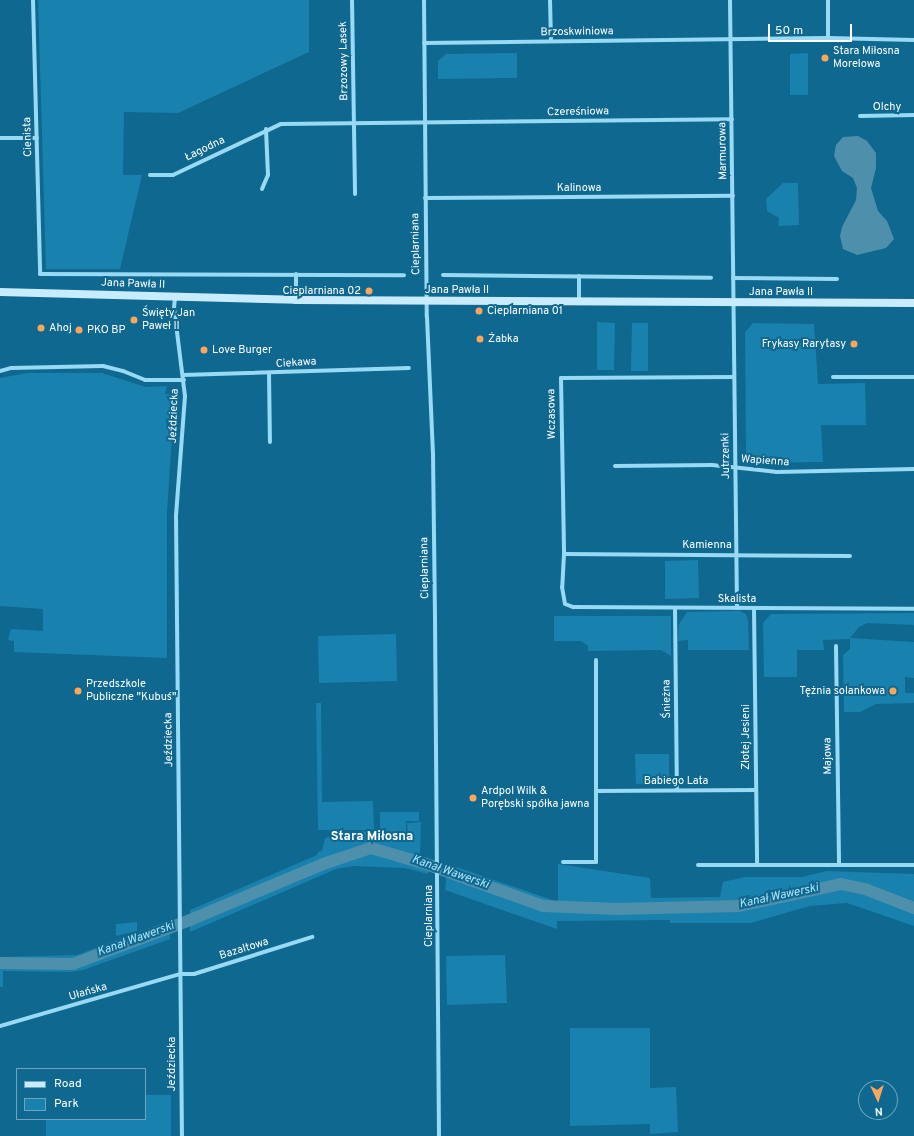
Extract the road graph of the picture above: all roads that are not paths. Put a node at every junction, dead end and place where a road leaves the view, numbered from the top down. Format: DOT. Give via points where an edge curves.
graph roads {
  1 [pos="33,0"];
  2 [pos="352,0"];
  3 [pos="424,0"];
  4 [pos="550,0"];
  5 [pos="730,0"];
  6 [pos="828,0"];
  7 [pos="828,38"];
  8 [pos="731,40"];
  9 [pos="914,40"];
  10 [pos="550,41"];
  11 [pos="424,43"];
  12 [pos="914,115"];
  13 [pos="860,116"];
  14 [pos="732,120"];
  15 [pos="353,122"];
  16 [pos="424,123"];
  17 [pos="266,130"];
  18 [pos="0,138"];
  19 [pos="37,138"];
  20 [pos="150,175"];
  21 [pos="262,189"];
  22 [pos="355,194"];
  23 [pos="733,196"];
  24 [pos="425,198"];
  25 [pos="296,274"];
  26 [pos="404,275"];
  27 [pos="443,275"];
  28 [pos="579,276"];
  29 [pos="711,278"];
  30 [pos="734,278"];
  31 [pos="837,279"];
  32 [pos="0,292"];
  33 [pos="175,297"];
  34 [pos="296,300"];
  35 [pos="427,300"];
  36 [pos="579,301"];
  37 [pos="734,303"];
  38 [pos="914,303"];
  39 [pos="409,368"];
  40 [pos="0,371"];
  41 [pos="269,374"];
  42 [pos="734,377"];
  43 [pos="833,377"];
  44 [pos="914,377"];
  45 [pos="184,378"];
  46 [pos="270,442"];
  47 [pos="615,466"];
  48 [pos="736,468"];
  49 [pos="914,469"];
  50 [pos="564,554"];
  51 [pos="736,554"];
  52 [pos="850,556"];
  53 [pos="563,600"];
  54 [pos="675,608"];
  55 [pos="737,608"];
  56 [pos="754,609"];
  57 [pos="914,609"];
  58 [pos="836,646"];
  59 [pos="596,660"];
  60 [pos="677,790"];
  61 [pos="756,790"];
  62 [pos="596,791"];
  63 [pos="563,862"];
  64 [pos="698,865"];
  65 [pos="757,865"];
  66 [pos="839,865"];
  67 [pos="914,865"];
  68 [pos="312,937"];
  69 [pos="180,974"];
  70 [pos="0,1026"];
  71 [pos="182,1136"];
  72 [pos="439,1136"];
  1 -- 19 [label="street, Cienista"];
  2 -- 15 [label="street, Brzozowy Lasek"];
  3 -- 11 [label="street, Cieplarniana"];
  4 -- 10 [label="street"];
  5 -- 8 [label="street, Marmurowa"];
  6 -- 7 [label="street"];
  7 -- 8 [label="street, Brzoskwiniowa"];
  7 -- 9 [label="street, Brzoskwiniowa"];
  8 -- 10 [label="street, Brzoskwiniowa"];
  8 -- 14 [label="street, Marmurowa"];
  10 -- 11 [label="street, Brzoskwiniowa"];
  11 -- 16 [label="street, Cieplarniana"];
  12 -- 13 [label="street, Olchy"];
  14 -- 16 [label="street, Czereśniowa"];
  14 -- 23 [label="street, Marmurowa"];
  15 -- 16 [label="street, Łagodna"];
  15 -- 17 [label="street, Łagodna" via="281,124"];
  15 -- 22 [label="street"];
  16 -- 24 [label="street, Cieplarniana"];
  17 -- 20 [label="street, Łagodna" via="173,175"];
  17 -- 21 [label="street" via="268,175"];
  18 -- 19 [label="street"];
  19 -- 25 [label="street, Cienista" via="40,274"];
  23 -- 24 [label="street, Kalinowa"];
  23 -- 30 [label="street, Marmurowa"];
  24 -- 35 [label="street, Cieplarniana"];
  25 -- 26 [label="street"];
  25 -- 34 [label="street"];
  27 -- 28 [label="street"];
  28 -- 29 [label="street"];
  28 -- 36 [label="street"];
  30 -- 31 [label="street"];
  30 -- 37 [label="street, Marmurowa"];
  32 -- 33 [label="street, Jana Pawła II"];
  33 -- 34 [label="street, Jana Pawła II"];
  33 -- 45 [label="street, Jeździecka" via="174,308"];
  34 -- 35 [label="street, Jana Pawła II"];
  35 -- 36 [label="street, Jana Pawła II"];
  35 -- 72 [label="street, Cieplarniana" via="433,453"];
  36 -- 37 [label="street, Jana Pawła II"];
  37 -- 38 [label="street, Jana Pawła II"];
  37 -- 42 [label="street, Jutrzenki"];
  39 -- 41 [label="street, Ciekawa"];
  40 -- 45 [label="street, Ciekawa" via="11,368 103,366 123,370 145,380"];
  41 -- 45 [label="street, Ciekawa"];
  41 -- 46 [label="street"];
  42 -- 48 [label="street, Jutrzenki"];
  42 -- 50 [label="street, Wczasowa" via="561,378"];
  43 -- 44 [label="street"];
  45 -- 69 [label="street, Jeździecka" via="183,439 176,515"];
  47 -- 48 [label="street, Wapienna" via="712,465"];
  48 -- 49 [label="street, Wapienna" via="777,472"];
  48 -- 51 [label="street, Jutrzenki"];
  50 -- 51 [label="street, Kamienna"];
  50 -- 53 [label="street, Wczasowa"];
  51 -- 52 [label="street, Kamienna"];
  51 -- 55 [label="street, Jutrzenki"];
  53 -- 54 [label="street, Skalista" via="574,607"];
  54 -- 55 [label="street, Skalista"];
  54 -- 60 [label="street, Śnieżna"];
  55 -- 56 [label="street, Skalista"];
  56 -- 57 [label="street, Skalista"];
  56 -- 61 [label="street, Złotej Jesieni"];
  58 -- 66 [label="street, Majowa"];
  59 -- 62 [label="street"];
  60 -- 61 [label="street, Babiego Lata"];
  60 -- 62 [label="street, Babiego Lata"];
  61 -- 65 [label="street, Złotej Jesieni"];
  62 -- 63 [label="street" via="596,862"];
  64 -- 65 [label="street"];
  65 -- 66 [label="street"];
  66 -- 67 [label="street"];
  68 -- 69 [label="street, Bazaltowa" via="194,974"];
  69 -- 70 [label="street, Ułańska"];
  69 -- 71 [label="street, Jeździecka"];
}
